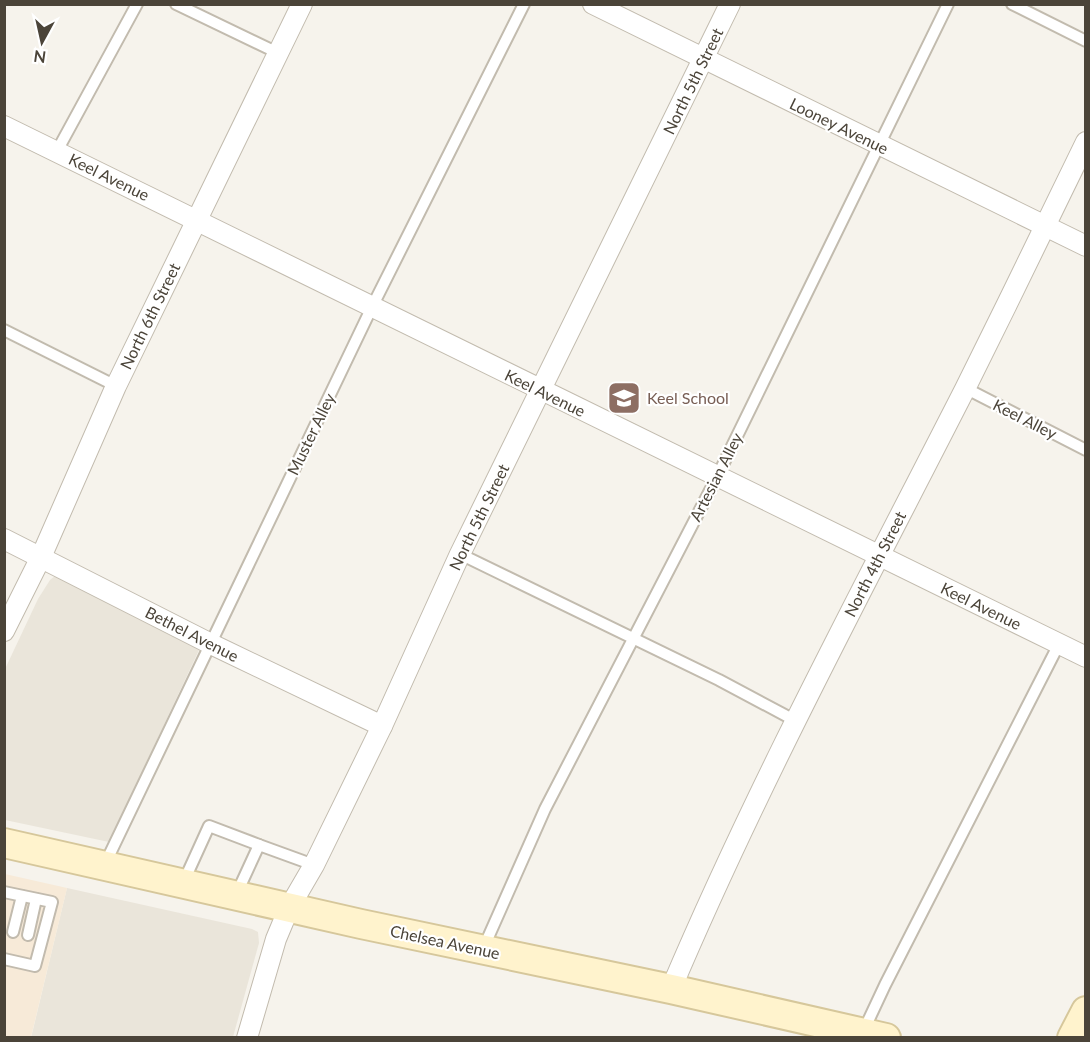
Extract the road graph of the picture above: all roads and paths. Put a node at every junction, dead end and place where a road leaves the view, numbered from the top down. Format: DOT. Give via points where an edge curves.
graph roads {
  1 [pos="137,4"];
  2 [pos="176,4"];
  3 [pos="302,4"];
  4 [pos="524,4"];
  5 [pos="593,4"];
  6 [pos="730,4"];
  7 [pos="948,4"];
  8 [pos="1012,4"];
  9 [pos="1086,41"];
  10 [pos="278,53"];
  11 [pos="704,60"];
  12 [pos="4,126"];
  13 [pos="1086,142"];
  14 [pos="879,145"];
  15 [pos="57,151"];
  16 [pos="196,220"];
  17 [pos="1045,226"];
  18 [pos="1086,246"];
  19 [pos="372,307"];
  20 [pos="4,330"];
  21 [pos="116,386"];
  22 [pos="965,387"];
  23 [pos="540,391"];
  24 [pos="1086,450"];
  25 [pos="717,477"];
  26 [pos="4,539"];
  27 [pos="460,554"];
  28 [pos="878,556"];
  29 [pos="41,557"];
  30 [pos="4,631"];
  31 [pos="633,639"];
  32 [pos="211,644"];
  33 [pos="1059,644"];
  34 [pos="1086,657"];
  35 [pos="796,721"];
  36 [pos="382,726"];
  37 [pos="4,843"];
  38 [pos="259,845"];
  39 [pos="104,865"];
  40 [pos="314,865"];
  41 [pos="183,884"];
  42 [pos="4,892"];
  43 [pos="22,896"];
  44 [pos="235,896"];
  45 [pos="36,898"];
  46 [pos="289,908"];
  47 [pos="13,932"];
  48 [pos="28,935"];
  49 [pos="483,949"];
  50 [pos="6,957"];
  51 [pos="671,989"];
  52 [pos="1086,1011"];
  53 [pos="875,1035"];
  54 [pos="248,1038"];
  55 [pos="1072,1038"];
  1 -- 15 [label="lane"];
  2 -- 10 [label="lane"];
  3 -- 10 [label="street, North 6th Street"];
  4 -- 19 [label="lane, Muster Alley"];
  5 -- 11 [label="street, Looney Avenue"];
  6 -- 11 [label="street, North 5th Street"];
  7 -- 14 [label="lane, Artesian Alley"];
  8 -- 9 [label="lane"];
  10 -- 16 [label="street, North 6th Street"];
  11 -- 14 [label="street, Looney Avenue"];
  11 -- 23 [label="street, North 5th Street"];
  12 -- 15 [label="street, Keel Avenue"];
  13 -- 17 [label="street, North 4th Street"];
  14 -- 17 [label="street, Looney Avenue"];
  14 -- 25 [label="lane, Artesian Alley"];
  15 -- 16 [label="street, Keel Avenue"];
  16 -- 19 [label="street, Keel Avenue"];
  16 -- 21 [label="street, North 6th Street"];
  17 -- 18 [label="street, Looney Avenue"];
  17 -- 22 [label="street, North 4th Street"];
  19 -- 23 [label="street, Keel Avenue"];
  19 -- 32 [label="lane, Muster Alley"];
  20 -- 21 [label="lane"];
  21 -- 29 [label="street, North 6th Street"];
  22 -- 24 [label="lane, Keel Alley"];
  22 -- 28 [label="street, North 4th Street"];
  23 -- 25 [label="street, Keel Avenue"];
  23 -- 27 [label="street, North 5th Street"];
  25 -- 28 [label="street, Keel Avenue"];
  25 -- 31 [label="lane, Artesian Alley"];
  26 -- 29 [label="street, Bethel Avenue"];
  27 -- 31 [label="lane"];
  27 -- 36 [label="street, North 5th Street"];
  28 -- 33 [label="street, Keel Avenue"];
  28 -- 35 [label="street, North 4th Street"];
  29 -- 30 [label="street, North 6th Street"];
  29 -- 32 [label="street, Bethel Avenue"];
  31 -- 35 [label="lane"];
  31 -- 49 [label="lane, Artesian Alley" via="545,810"];
  32 -- 36 [label="street, Bethel Avenue"];
  32 -- 39 [label="lane, Muster Alley"];
  33 -- 34 [label="street, Keel Avenue"];
  33 -- 53 [label="lane" via="885,985"];
  35 -- 51 [label="street, North 4th Street" via="713,890"];
  36 -- 40 [label="street, North 5th Street"];
  37 -- 39 [label="main road, Chelsea Avenue"];
  38 -- 40 [label="lane"];
  38 -- 41 [label="lane" via="209,826"];
  38 -- 44 [label="lane"];
  39 -- 41 [label="main road, Chelsea Avenue"];
  40 -- 46 [label="street, North 5th Street"];
  41 -- 44 [label="main road, Chelsea Avenue"];
  42 -- 43 [label="lane"];
  43 -- 45 [label="lane"];
  43 -- 47 [label="lane"];
  44 -- 46 [label="main road, Chelsea Avenue"];
  45 -- 48 [label="lane"];
  45 -- 50 [label="lane" via="52,902 35,966"];
  46 -- 49 [label="main road, Chelsea Avenue"];
  46 -- 54 [label="street, North 5th Street" via="276,939"];
  49 -- 51 [label="main road, Chelsea Avenue"];
  51 -- 53 [label="main road, Chelsea Avenue"];
  52 -- 55 [label="main road"];
}
